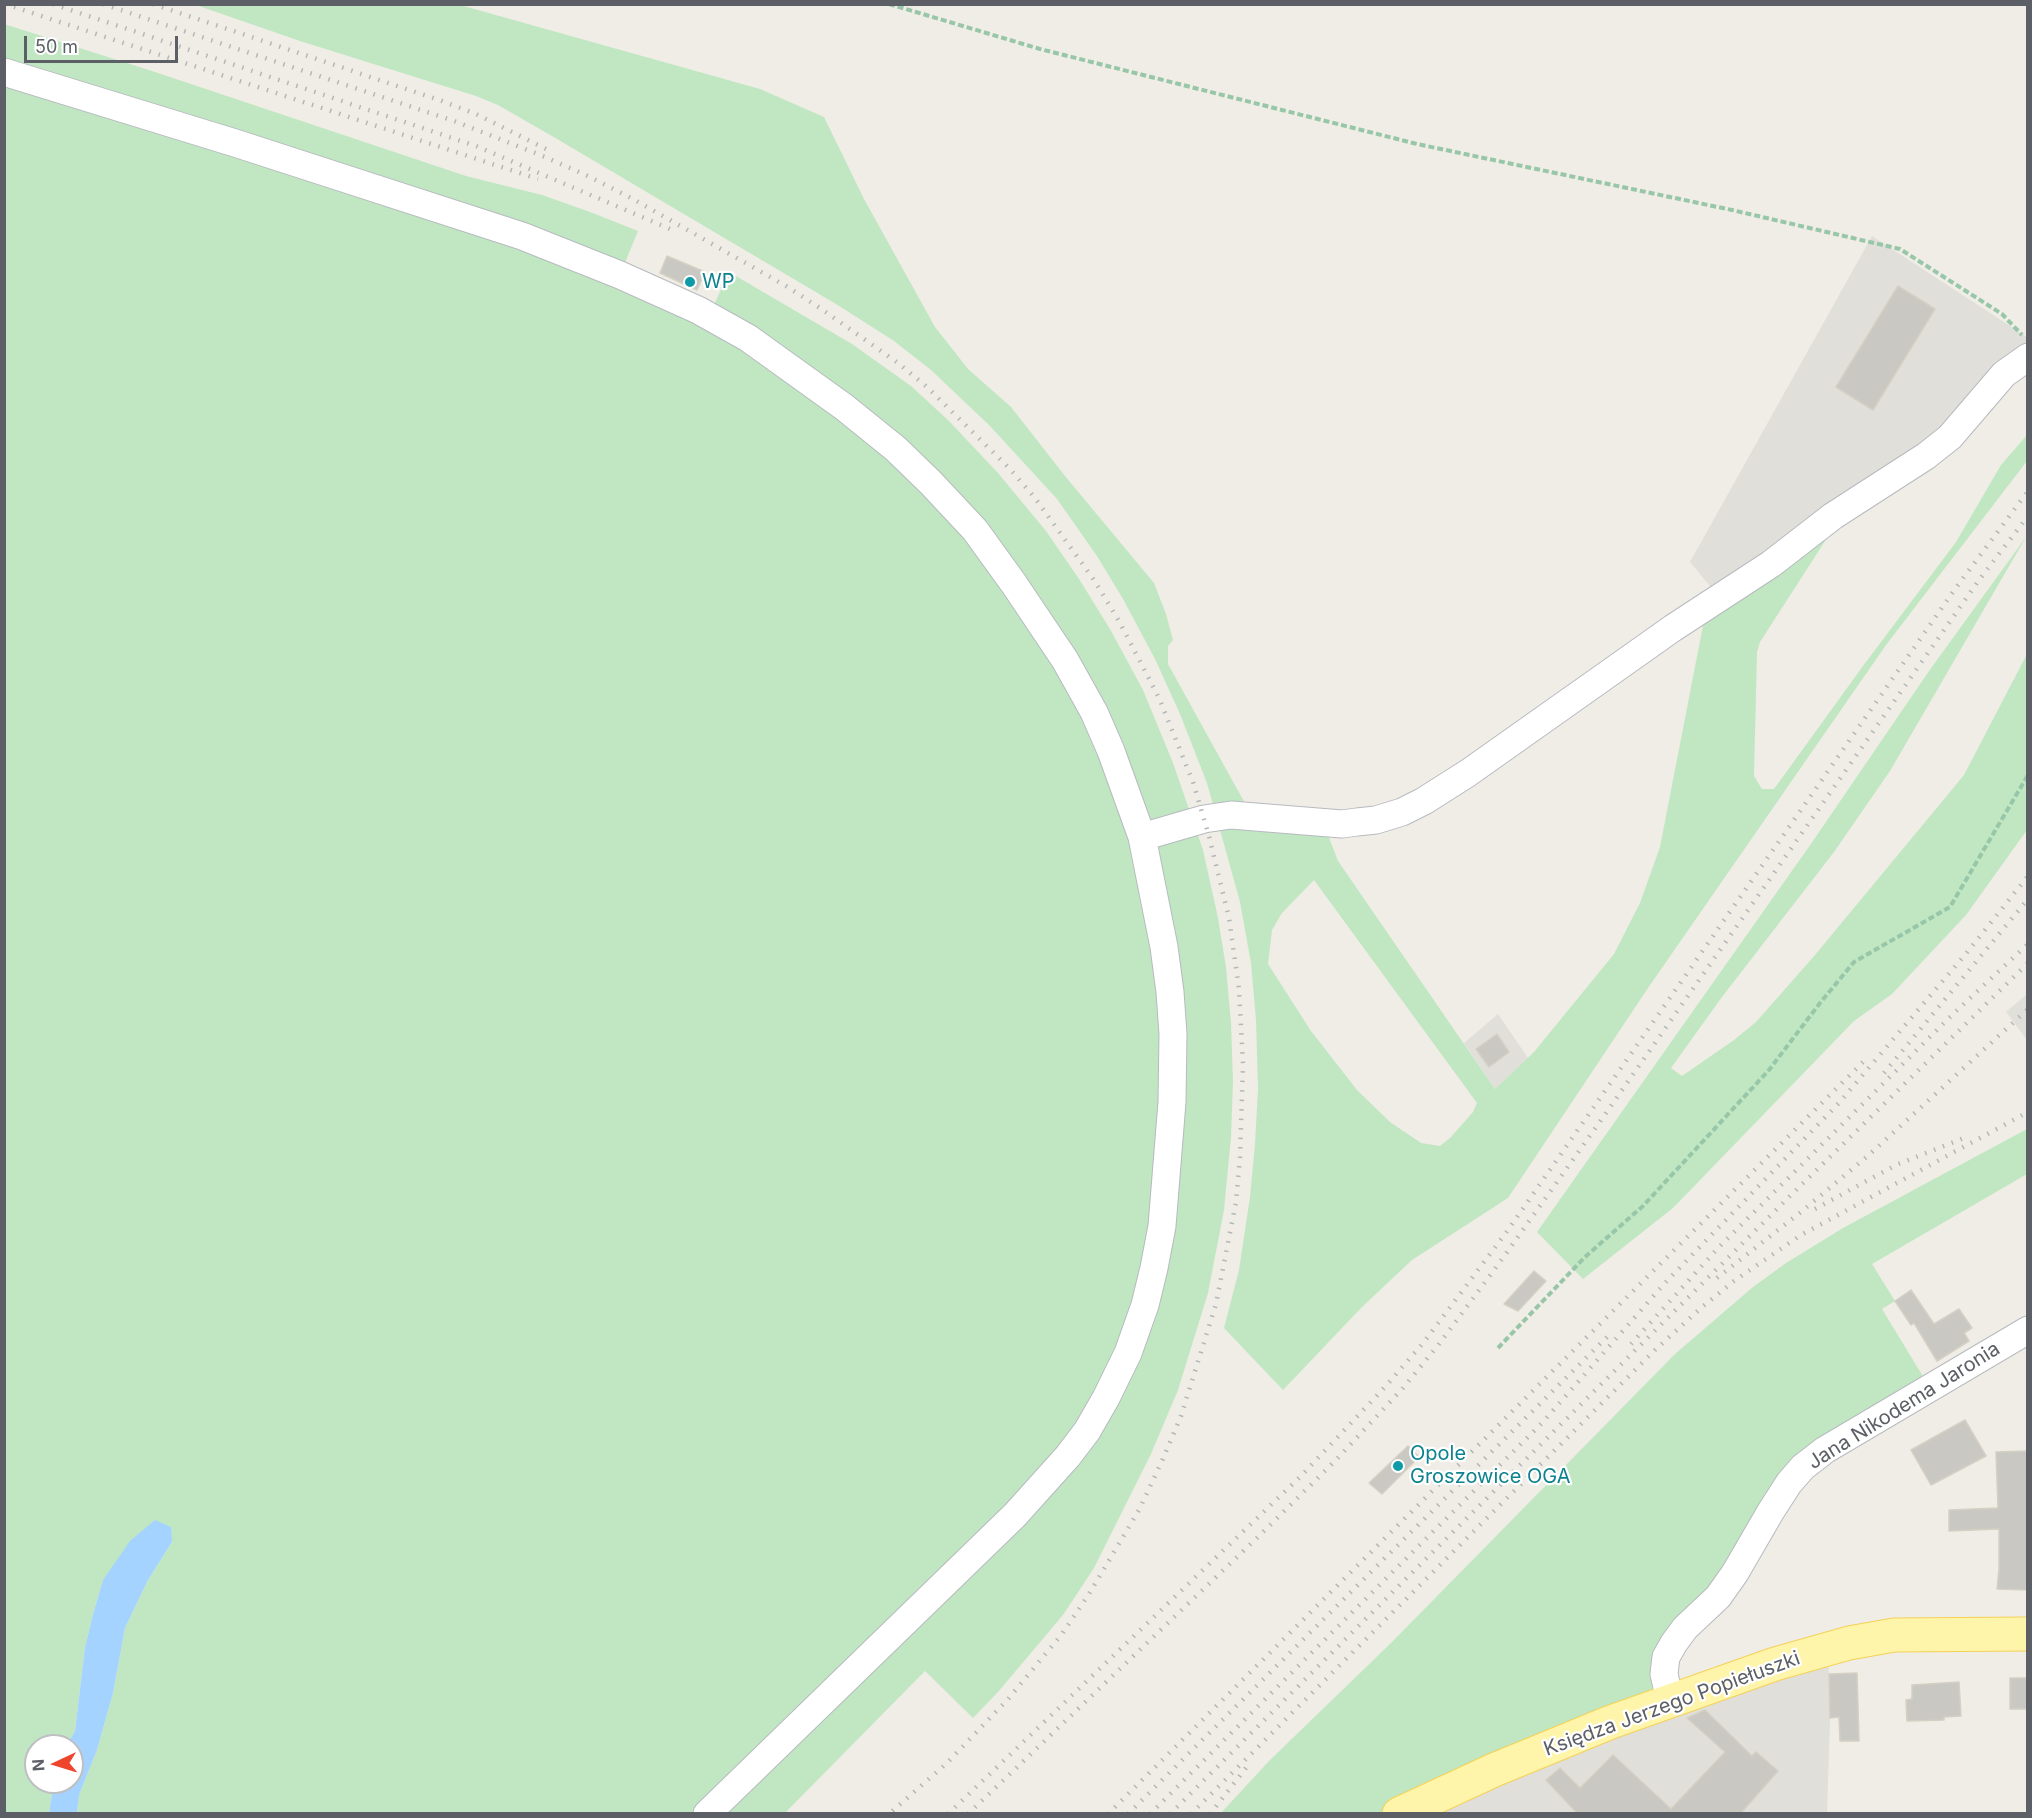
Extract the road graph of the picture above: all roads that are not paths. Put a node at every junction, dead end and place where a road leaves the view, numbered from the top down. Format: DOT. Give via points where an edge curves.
graph roads {
  1 [pos="4,72"];
  2 [pos="2028,357"];
  3 [pos="1142,837"];
  4 [pos="2028,1330"];
  5 [pos="2028,1634"];
  6 [pos="1670,1700"];
  7 [pos="707,1814"];
  8 [pos="1399,1814"];
  1 -- 3 [label="street" via="522,236 698,310 757,344 896,449 975,530 1042,624 1094,712"];
  2 -- 3 [label="street" via="2004,374 1950,437 1926,456 1833,516 1771,564 1424,801 1376,820 1342,824 1232,815"];
  3 -- 7 [label="street" via="1170,992 1172,1102 1162,1226 1145,1305 1128,1353 1087,1431 1015,1515"];
  4 -- 6 [label="street, Jana Nikodema Jaronia" via="1803,1467 1718,1597 1674,1642 1666,1657 1664,1674"];
  5 -- 6 [label="main road, Księdza Jerzego Popiełuszki" via="1872,1638 1775,1664"];
  6 -- 8 [label="main road, Księdza Jerzego Popiełuszki" via="1520,1758"];
}
